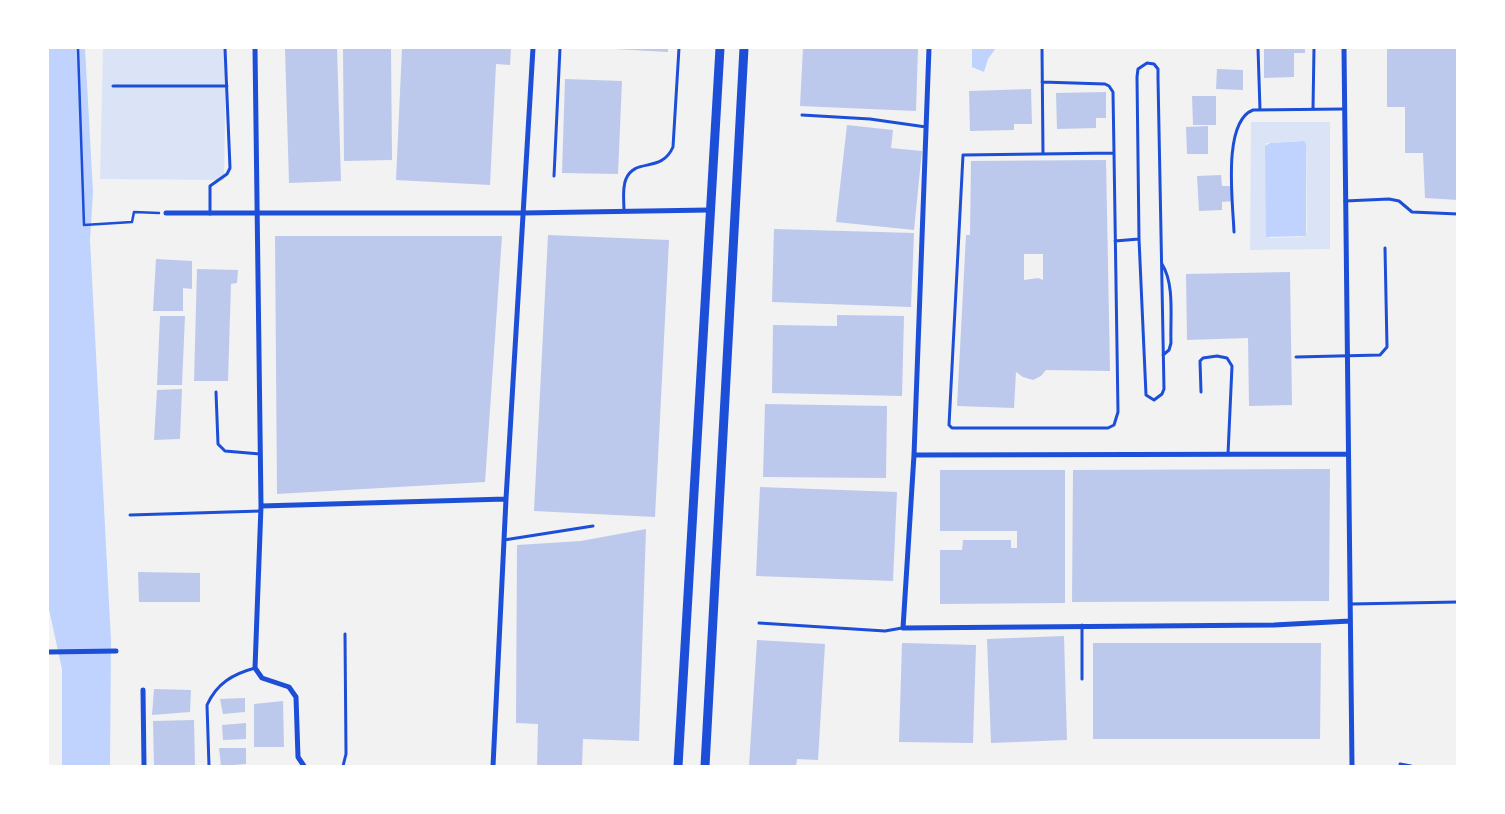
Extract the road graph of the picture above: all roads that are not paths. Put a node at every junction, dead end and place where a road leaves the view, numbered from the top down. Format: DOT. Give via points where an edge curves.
graph roads {
  1 [pos="225,48"];
  2 [pos="255,48"];
  3 [pos="532,48"];
  4 [pos="560,48"];
  5 [pos="679,48"];
  6 [pos="720,48"];
  7 [pos="744,48"];
  8 [pos="929,48"];
  9 [pos="1042,48"];
  10 [pos="1258,48"];
  11 [pos="1314,48"];
  12 [pos="1344,48"];
  13 [pos="1042,82"];
  14 [pos="113,86"];
  15 [pos="227,86"];
  16 [pos="1313,109"];
  17 [pos="1344,109"];
  18 [pos="1260,110"];
  19 [pos="802,115"];
  20 [pos="926,127"];
  21 [pos="1114,153"];
  22 [pos="1042,154"];
  23 [pos="554,176"];
  24 [pos="1345,201"];
  25 [pos="709,210"];
  26 [pos="624,212"];
  27 [pos="166,213"];
  28 [pos="523,213"];
  29 [pos="210,214"];
  30 [pos="256,214"];
  31 [pos="1458,214"];
  32 [pos="1234,232"];
  33 [pos="1139,239"];
  34 [pos="1115,241"];
  35 [pos="1385,248"];
  36 [pos="1162,263"];
  37 [pos="1163,356"];
  38 [pos="1296,356"];
  39 [pos="1347,356"];
  40 [pos="216,392"];
  41 [pos="1200,392"];
  42 [pos="260,454"];
  43 [pos="1228,454"];
  44 [pos="1348,454"];
  45 [pos="914,455"];
  46 [pos="506,499"];
  47 [pos="261,509"];
  48 [pos="130,515"];
  49 [pos="593,526"];
  50 [pos="504,540"];
  51 [pos="1458,602"];
  52 [pos="1350,604"];
  53 [pos="1350,621"];
  54 [pos="759,623"];
  55 [pos="1082,624"];
  56 [pos="903,628"];
  57 [pos="345,634"];
  58 [pos="115,651"];
  59 [pos="48,652"];
  60 [pos="255,668"];
  61 [pos="1082,679"];
  62 [pos="143,690"];
  63 [pos="1400,764"];
  64 [pos="144,766"];
  65 [pos="209,766"];
  66 [pos="304,766"];
  67 [pos="342,766"];
  68 [pos="493,766"];
  69 [pos="678,766"];
  70 [pos="705,766"];
  71 [pos="1352,766"];
  72 [pos="1411,766"];
  1 -- 15 [label="lane"];
  2 -- 30 [label="street"];
  3 -- 28 [label="street"];
  4 -- 23 [label="lane"];
  5 -- 26 [label="lane" via="673,147 669,156 659,163 639,166 631,171 625,180"];
  6 -- 25 [label="main road"];
  7 -- 70 [label="main road"];
  8 -- 20 [label="street"];
  9 -- 13 [label="lane"];
  10 -- 18 [label="lane"];
  11 -- 16 [label="lane"];
  12 -- 17 [label="street"];
  13 -- 21 [label="lane" via="1109,86 1113,92"];
  13 -- 22 [label="lane"];
  14 -- 15 [label="lane"];
  15 -- 29 [label="lane" via="230,168 210,186"];
  16 -- 17 [label="lane"];
  16 -- 18 [label="lane"];
  17 -- 24 [label="street"];
  18 -- 32 [label="lane" via="1246,113 1237,124 1233,145"];
  19 -- 20 [label="lane" via="870,119"];
  20 -- 45 [label="street"];
  21 -- 22 [label="lane"];
  21 -- 34 [label="lane"];
  22 -- 34 [label="lane" via="963,155 949,424 958,429 1108,428 1114,425 1118,412"];
  24 -- 31 [label="lane" via="1389,199 1412,212"];
  24 -- 39 [label="street"];
  25 -- 26 [label="street"];
  25 -- 69 [label="main road"];
  26 -- 28 [label="street"];
  27 -- 29 [label="street"];
  28 -- 30 [label="street"];
  28 -- 46 [label="street"];
  29 -- 30 [label="street"];
  30 -- 42 [label="street"];
  33 -- 34 [label="lane"];
  33 -- 36 [label="lane" via="1137,77 1138,69 1147,63 1158,69"];
  33 -- 37 [label="lane" via="1146,395 1150,399 1162,394"];
  35 -- 39 [label="lane" via="1387,347 1380,355"];
  36 -- 37 [label="lane"];
  36 -- 37 [label="lane" via="1170,285 1171,343"];
  38 -- 39 [label="lane"];
  39 -- 44 [label="street"];
  40 -- 42 [label="lane" via="218,444 225,451"];
  41 -- 43 [label="lane" via="1200,361 1217,356 1226,358 1232,366"];
  42 -- 47 [label="street"];
  43 -- 44 [label="street"];
  43 -- 45 [label="street"];
  44 -- 52 [label="street"];
  45 -- 56 [label="street"];
  46 -- 47 [label="street"];
  46 -- 50 [label="street"];
  47 -- 48 [label="lane"];
  47 -- 60 [label="street"];
  49 -- 50 [label="lane"];
  50 -- 68 [label="street"];
  51 -- 52 [label="lane"];
  52 -- 53 [label="street"];
  53 -- 55 [label="street"];
  53 -- 71 [label="street"];
  54 -- 56 [label="lane" via="885,631"];
  55 -- 56 [label="street"];
  55 -- 61 [label="lane"];
  57 -- 67 [label="lane" via="346,754"];
  58 -- 59 [label="street"];
  60 -- 65 [label="lane" via="233,674 211,696 207,705"];
  60 -- 66 [label="street" via="262,678 289,687 296,697 298,757"];
  62 -- 64 [label="street"];
  63 -- 72 [label="lane"];
}
